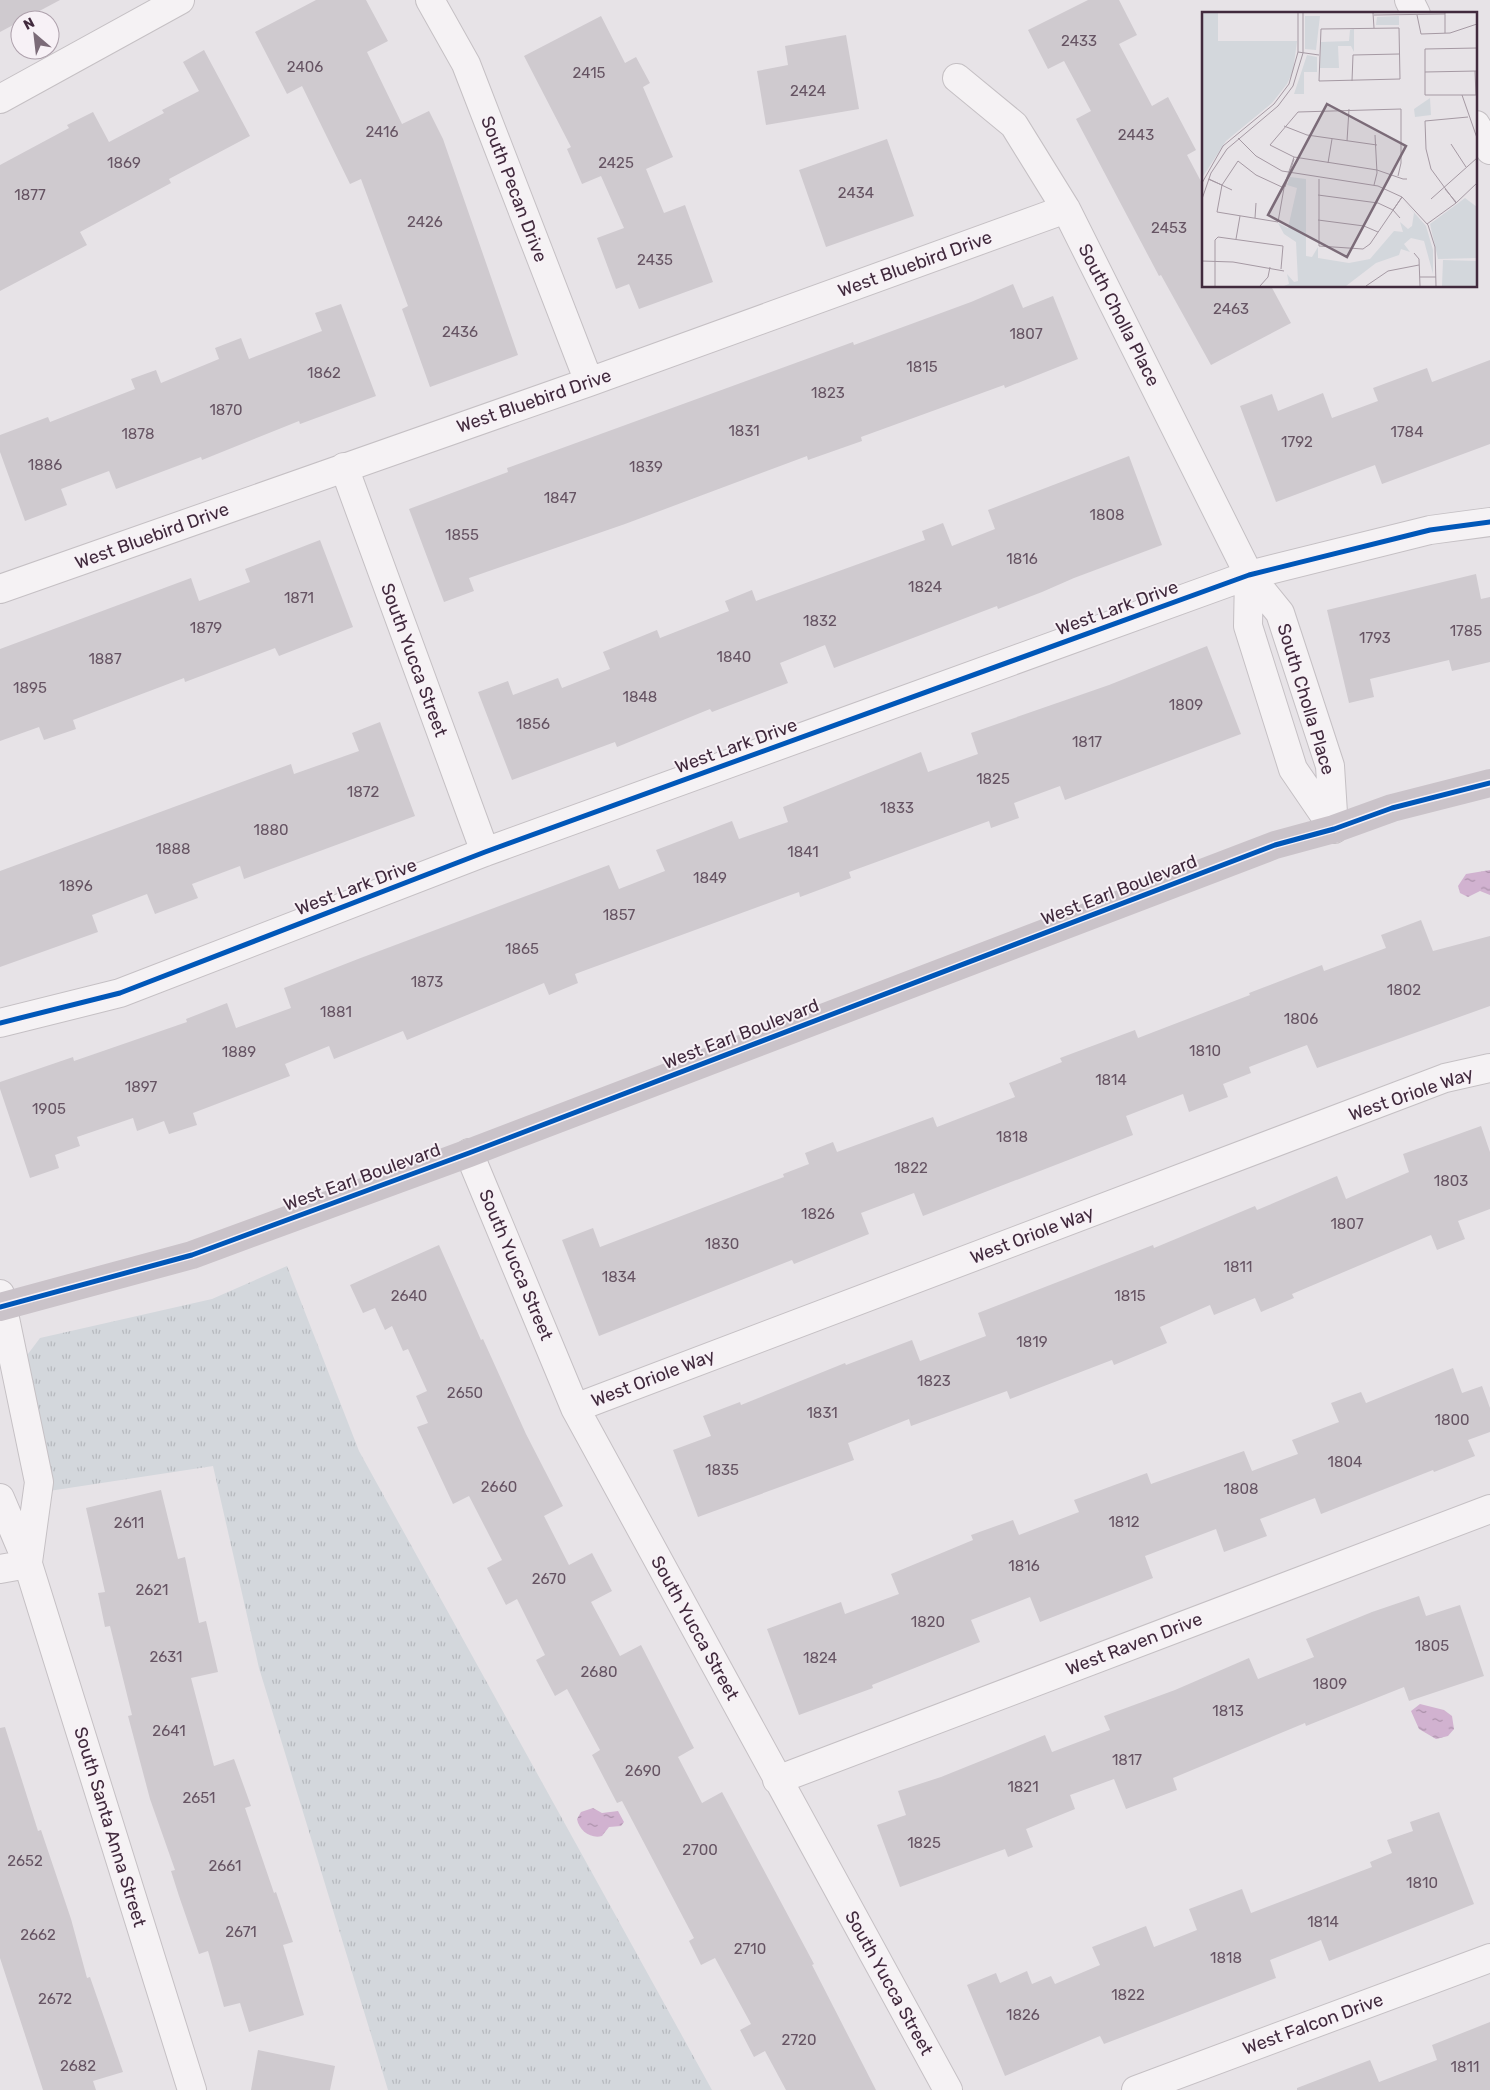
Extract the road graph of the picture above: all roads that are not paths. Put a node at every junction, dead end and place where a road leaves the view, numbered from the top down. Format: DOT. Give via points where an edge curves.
graph roads {
  1 [pos="180,0"];
  2 [pos="430,0"];
  3 [pos="1409,0"];
  4 [pos="1415,12"];
  5 [pos="957,78"];
  6 [pos="0,99"];
  7 [pos="1478,129"];
  8 [pos="1490,150"];
  9 [pos="1066,209"];
  10 [pos="589,382"];
  11 [pos="344,467"];
  12 [pos="1490,522"];
  13 [pos="1249,575"];
  14 [pos="0,589"];
  15 [pos="1490,783"];
  16 [pos="1334,829"];
  17 [pos="485,852"];
  18 [pos="0,1024"];
  19 [pos="1490,1068"];
  20 [pos="470,1153"];
  21 [pos="1,1302"];
  22 [pos="575,1408"];
  23 [pos="0,1498"];
  24 [pos="1490,1509"];
  25 [pos="28,1564"];
  26 [pos="0,1569"];
  27 [pos="777,1780"];
  28 [pos="1490,1958"];
  29 [pos="192,2090"];
  30 [pos="948,2090"];
  31 [pos="1136,2090"];
  1 -- 6 [label="street"];
  2 -- 10 [label="street, South Pecan Drive" via="466,64"];
  3 -- 4 [label="street"];
  5 -- 9 [label="street, South Cholla Place" via="1014,125"];
  7 -- 8 [label="street"];
  9 -- 10 [label="street, West Bluebird Drive"];
  9 -- 13 [label="street, South Cholla Place"];
  10 -- 11 [label="street, West Bluebird Drive"];
  11 -- 14 [label="street, West Bluebird Drive"];
  11 -- 17 [label="street, South Yucca Street"];
  12 -- 13 [label="street, West Lark Drive" via="1430,530"];
  13 -- 16 [label="street, South Cholla Place" via="1280,613 1330,766"];
  13 -- 16 [label="street, South Cholla Place" via="1248,626 1292,769"];
  13 -- 17 [label="street, West Lark Drive"];
  15 -- 16 [label="street, West Earl Boulevard" via="1392,808"];
  16 -- 20 [label="street, West Earl Boulevard" via="1275,845"];
  17 -- 18 [label="street, West Lark Drive" via="120,993"];
  19 -- 22 [label="street, West Oriole Way" via="1445,1078"];
  20 -- 21 [label="street, West Earl Boulevard" via="192,1254"];
  20 -- 22 [label="street, South Yucca Street"];
  21 -- 25 [label="street, South Santa Anna Street" via="39,1482"];
  22 -- 27 [label="street, South Yucca Street"];
  23 -- 25 [label="street, South Santa Anna Street"];
  24 -- 27 [label="street, West Raven Drive"];
  25 -- 26 [label="street"];
  25 -- 29 [label="street, South Santa Anna Street"];
  27 -- 30 [label="street, South Yucca Street"];
  28 -- 31 [label="street, West Falcon Drive"];
}
